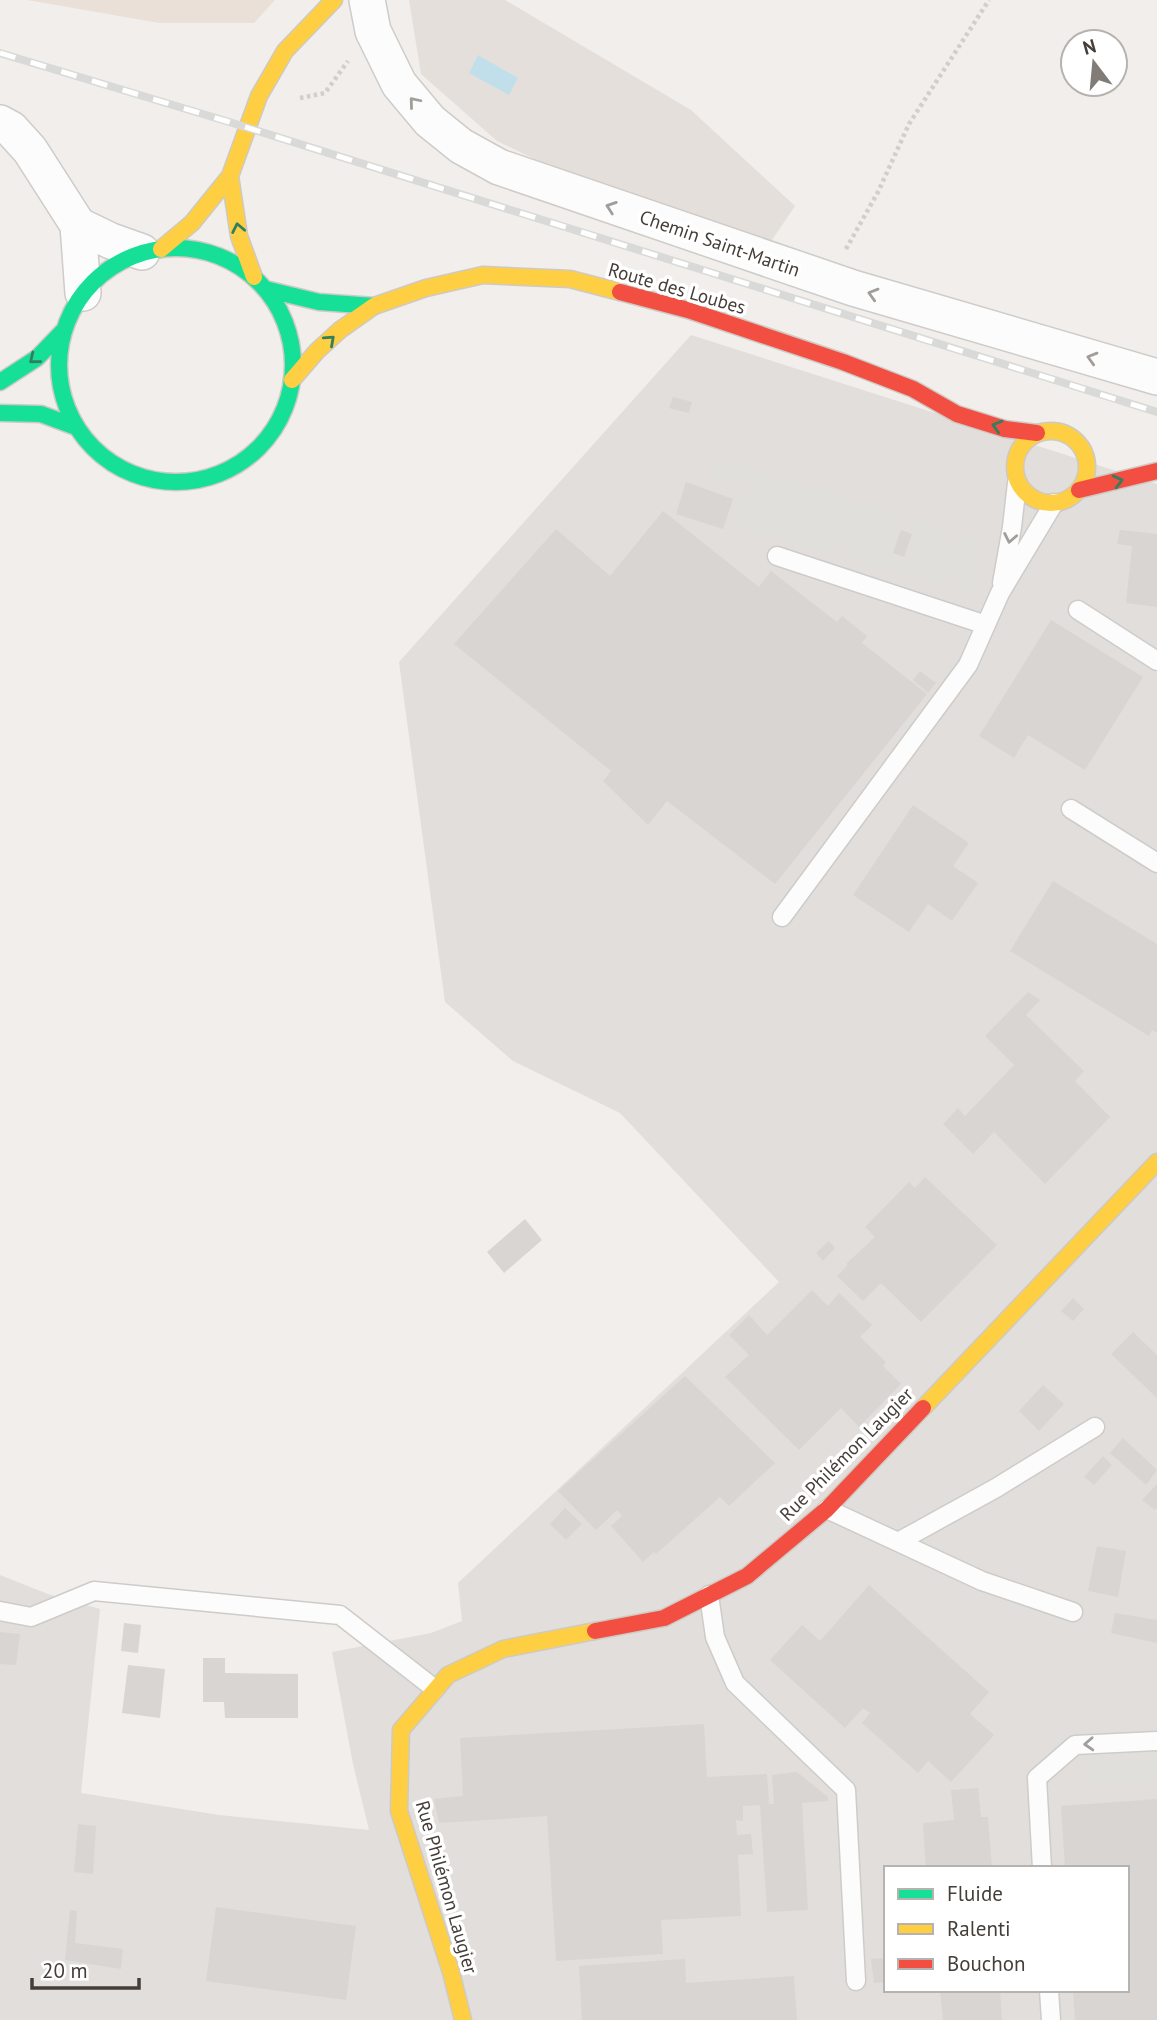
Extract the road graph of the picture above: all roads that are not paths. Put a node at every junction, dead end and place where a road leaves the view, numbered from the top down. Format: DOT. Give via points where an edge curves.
graph roads {
  1 [pos="334,0"];
  2 [pos="370,15"];
  3 [pos="0,123"];
  4 [pos="230,176"];
  5 [pos="78,225"];
  6 [pos="152,251"];
  7 [pos="260,283"];
  8 [pos="83,293"];
  9 [pos="374,306"];
  10 [pos="64,330"];
  11 [pos="1157,377"];
  12 [pos="292,380"];
  13 [pos="0,382"];
  14 [pos="0,414"];
  15 [pos="957,414"];
  16 [pos="76,427"];
  17 [pos="1037,433"];
  18 [pos="976,434"];
  19 [pos="1082,448"];
  20 [pos="1105,453"];
  21 [pos="1131,459"];
  22 [pos="1001,461"];
  23 [pos="1157,468"];
  24 [pos="1016,478"];
  25 [pos="1079,490"];
  26 [pos="1054,503"];
  27 [pos="777,556"];
  28 [pos="1000,593"];
  29 [pos="1078,610"];
  30 [pos="986,625"];
  31 [pos="1157,661"];
  32 [pos="1071,809"];
  33 [pos="1157,863"];
  34 [pos="782,917"];
  35 [pos="1157,1162"];
  36 [pos="1095,1427"];
  37 [pos="827,1509"];
  38 [pos="898,1542"];
  39 [pos="709,1595"];
  40 [pos="0,1611"];
  41 [pos="1073,1612"];
  42 [pos="435,1689"];
  43 [pos="1157,1741"];
  44 [pos="1042,1866"];
  45 [pos="856,1982"];
  46 [pos="1049,1992"];
  47 [pos="463,2020"];
  48 [pos="1051,2020"];
  1 -- 4 [label="main road" via="285,51 259,96"];
  11 -- 2 [label="street, Chemin Saint-Martin, one-way" via="828,280 499,167 470,152 430,121 399,84"];
  3 -- 5 [label="street" via="30,150"];
  4 -- 6 [label="main road" via="192,223"];
  7 -- 4 [label="main road, one-way" via="239,236"];
  5 -- 6 [label="street" via="111,241"];
  5 -- 8 [label="street"];
  6 -- 7 [label="main road" via="186,248 211,253 233,262"];
  6 -- 8 [label="main road" via="120,262"];
  7 -- 9 [label="main road, Route des Loubes" via="310,302"];
  7 -- 12 [label="main road" via="279,309 288,332"];
  8 -- 10 [label="main road"];
  12 -- 9 [label="main road, Route des Loubes, one-way" via="340,330"];
  9 -- 15 [label="main road, Route des Loubes" via="483,275 570,279 688,310 843,362 913,390"];
  10 -- 13 [label="main road, one-way" via="37,358"];
  10 -- 16 [label="main road" via="59,373 64,402"];
  12 -- 16 [label="main road" via="283,411 267,438 244,460 216,475 153,480 123,470 97,451"];
  14 -- 16 [label="main road" via="41,414"];
  17 -- 15 [label="main road, Route des Loubes, one-way" via="1005,429"];
  15 -- 18 [label="main road, Route des Loubes"];
  17 -- 19 [label="main road" via="1062,433"];
  17 -- 24 [label="main road" via="1019,450 1014,461"];
  19 -- 20 [label="main road"];
  19 -- 25 [label="main road" via="1086,477"];
  21 -- 23 [label="main road"];
  22 -- 24 [label="main road"];
  25 -- 23 [label="main road, one-way"];
  24 -- 26 [label="main road" via="1026,494 1039,502"];
  24 -- 28 [label="lane, one-way" via="1013,527"];
  25 -- 26 [label="main road"];
  26 -- 28 [label="lane"];
  27 -- 30 [label="lane"];
  28 -- 30 [label="lane"];
  29 -- 31 [label="lane"];
  30 -- 34 [label="lane" via="968,665"];
  32 -- 33 [label="lane"];
  35 -- 37 [label="main road, Rue Philémon Laugier"];
  36 -- 38 [label="lane"];
  37 -- 38 [label="lane"];
  37 -- 39 [label="main road, Rue Philémon Laugier" via="747,1576"];
  38 -- 41 [label="lane" via="982,1581"];
  39 -- 42 [label="main road, Rue Philémon Laugier" via="664,1618 503,1649 448,1675"];
  39 -- 45 [label="lane" via="715,1637 736,1683 846,1790"];
  40 -- 42 [label="lane" via="31,1617 94,1591 341,1615"];
  42 -- 47 [label="main road, Rue Philémon Laugier" via="401,1730 398,1811"];
  43 -- 44 [label="lane, one-way" via="1075,1745 1037,1777"];
  46 -- 48 [label="lane"];
}
